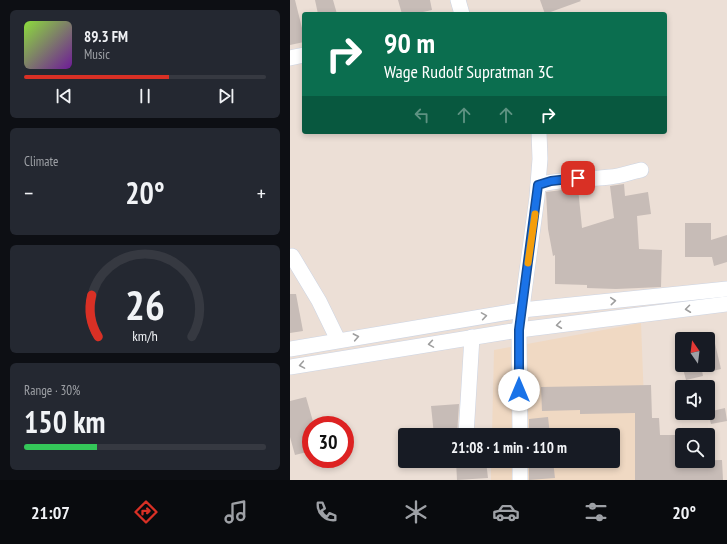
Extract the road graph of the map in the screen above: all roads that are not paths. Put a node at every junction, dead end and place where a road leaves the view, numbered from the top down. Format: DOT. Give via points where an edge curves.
graph roads {
  1 [pos="458,0"];
  2 [pos="461,12"];
  3 [pos="302,55"];
  4 [pos="290,58"];
  5 [pos="539,134"];
  6 [pos="641,170"];
  7 [pos="538,185"];
  8 [pos="292,256"];
  9 [pos="727,289"];
  10 [pos="727,304"];
  11 [pos="522,310"];
  12 [pos="519,330"];
  13 [pos="472,338"];
  14 [pos="338,340"];
  15 [pos="290,349"];
  16 [pos="290,368"];
  17 [pos="466,428"];
  18 [pos="520,428"];
  19 [pos="520,468"];
  20 [pos="520,480"];
  1 -- 2 [label="street"];
  3 -- 4 [label="street"];
  5 -- 7 [label="street"];
  6 -- 7 [label="street" via="611,177 578,178"];
  7 -- 11 [label="street"];
  8 -- 14 [label="street" via="320,301"];
  11 -- 9 [label="street, one-way"];
  10 -- 12 [label="street, one-way"];
  11 -- 12 [label="street"];
  14 -- 11 [label="street, one-way"];
  12 -- 13 [label="street"];
  12 -- 18 [label="street"];
  13 -- 16 [label="street, one-way"];
  13 -- 17 [label="street"];
  14 -- 15 [label="street"];
  19 -- 20 [label="street"];
}
